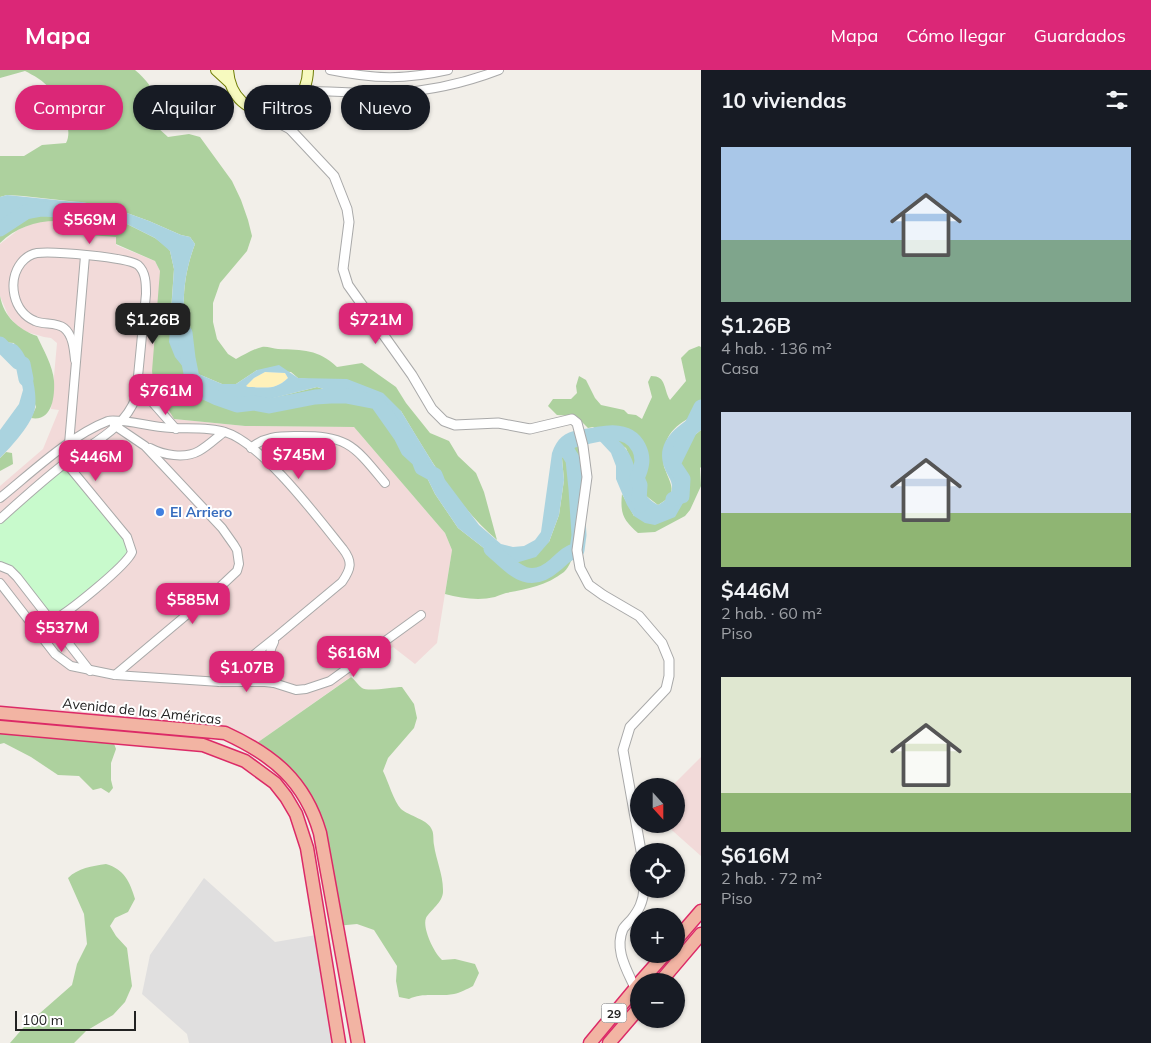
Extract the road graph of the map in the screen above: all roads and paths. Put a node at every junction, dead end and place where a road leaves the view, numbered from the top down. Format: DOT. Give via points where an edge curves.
graph roads {
  1 [pos="216,70"];
  2 [pos="228,70"];
  3 [pos="308,70"];
  4 [pos="330,70"];
  5 [pos="448,70"];
  6 [pos="499,70"];
  7 [pos="229,82"];
  8 [pos="306,85"];
  9 [pos="331,92"];
  10 [pos="244,103"];
  11 [pos="291,130"];
  12 [pos="85,256"];
  13 [pos="76,360"];
  14 [pos="138,386"];
  15 [pos="119,424"];
  16 [pos="176,429"];
  17 [pos="224,432"];
  18 [pos="69,444"];
  19 [pos="145,446"];
  20 [pos="251,448"];
  21 [pos="44,463"];
  22 [pos="66,463"];
  23 [pos="385,483"];
  24 [pos="0,498"];
  25 [pos="0,519"];
  26 [pos="0,566"];
  27 [pos="0,583"];
  28 [pos="421,616"];
  29 [pos="51,621"];
  30 [pos="276,637"];
  31 [pos="90,671"];
  32 [pos="115,675"];
  33 [pos="220,682"];
  34 [pos="274,683"];
  35 [pos="0,713"];
  36 [pos="0,727"];
  37 [pos="640,843"];
  38 [pos="643,898"];
  39 [pos="701,911"];
  40 [pos="685,930"];
  41 [pos="701,934"];
  42 [pos="657,963"];
  43 [pos="630,973"];
  44 [pos="648,973"];
  45 [pos="668,973"];
  46 [pos="630,995"];
  47 [pos="630,1020"];
  48 [pos="339,1043"];
  49 [pos="358,1043"];
  50 [pos="590,1043"];
  51 [pos="610,1043"];
  52 [pos="616,1043"];
  1 -- 7 [label="main road"];
  2 -- 7 [label="main road"];
  3 -- 8 [label="main road"];
  4 -- 5 [label="street" via="364,77 398,78"];
  6 -- 9 [label="street" via="438,88 392,93"];
  7 -- 10 [label="main road"];
  11 -- 37 [label="street" via="334,176 347,209 349,222 343,269 348,285 412,375 432,409 444,421 455,425 498,424 530,429 572,419 577,423 587,477 578,550 580,568 589,585 639,616 662,644 668,660 666,689 630,727 623,750"];
  12 -- 13 [label="street"];
  12 -- 13 [label="street" via="35,253 22,262 13,279 15,297 23,312 37,322 63,327"];
  12 -- 14 [label="street" via="133,262 145,277"];
  13 -- 18 [label="street"];
  14 -- 15 [label="street" via="131,410"];
  14 -- 16 [label="street"];
  15 -- 16 [label="street"];
  15 -- 18 [label="street" via="109,420"];
  15 -- 19 [label="street"];
  15 -- 22 [label="street"];
  16 -- 17 [label="street"];
  17 -- 19 [label="street" via="193,454 170,455"];
  17 -- 20 [label="street"];
  18 -- 21 [label="street"];
  19 -- 32 [label="street" via="222,528 237,550 240,564 221,586"];
  20 -- 23 [label="street" via="276,437 328,437 358,451"];
  20 -- 30 [label="street" via="278,472 332,535 349,557 350,564 342,582"];
  21 -- 22 [label="street"];
  21 -- 24 [label="street"];
  22 -- 25 [label="street"];
  22 -- 29 [label="street" via="127,536 132,552 102,582 63,615"];
  26 -- 29 [label="street" via="17,577"];
  27 -- 31 [label="street" via="55,654 71,666"];
  28 -- 34 [label="street" via="330,681 296,690"];
  29 -- 31 [label="street"];
  30 -- 33 [label="street"];
  30 -- 34 [label="street" via="268,661"];
  31 -- 32 [label="street"];
  32 -- 33 [label="street"];
  33 -- 34 [label="street"];
  35 -- 49 [label="highway, Avenida de las Américas" via="225,733 283,769 310,804 320,833"];
  36 -- 48 [label="highway, Avenida de las Américas" via="203,745 245,761 275,783 296,814 307,848"];
  38 -- 43 [label="street" via="637,912 623,928 620,946 623,963"];
  39 -- 40 [label="highway"];
  41 -- 45 [label="highway"];
  42 -- 44 [label="highway, 29"];
  46 -- 50 [label="highway, 29"];
  47 -- 51 [label="highway, 29"];
  47 -- 52 [label="highway"];
}
